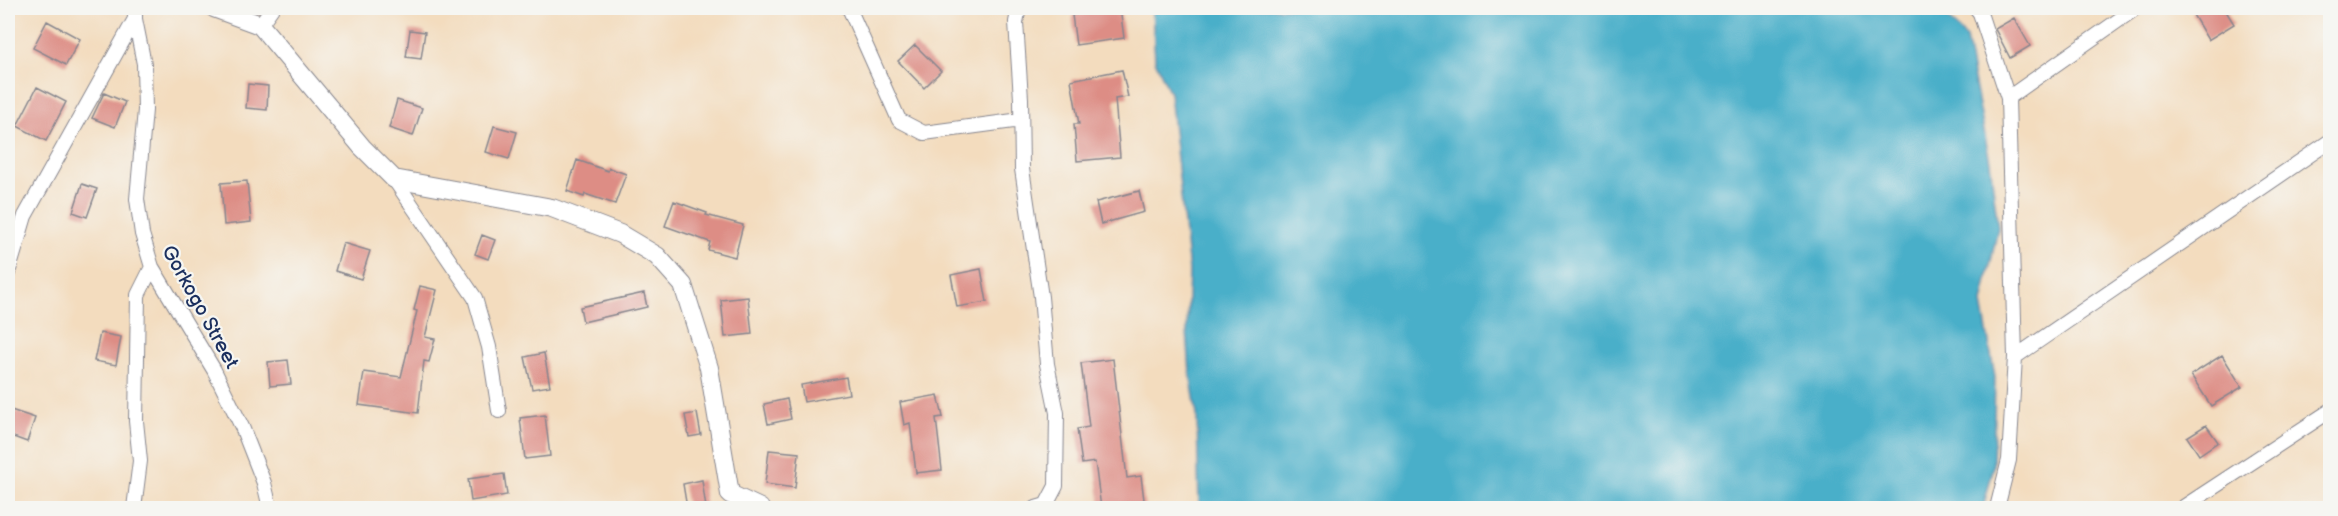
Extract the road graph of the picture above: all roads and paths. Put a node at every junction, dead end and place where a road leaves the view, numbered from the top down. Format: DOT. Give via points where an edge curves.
graph roads {
  1 [pos="214,8"];
  2 [pos="272,8"];
  3 [pos="849,8"];
  4 [pos="1019,8"];
  5 [pos="1976,8"];
  6 [pos="2136,8"];
  7 [pos="135,13"];
  8 [pos="260,25"];
  9 [pos="2008,98"];
  10 [pos="1021,120"];
  11 [pos="2331,141"];
  12 [pos="394,178"];
  13 [pos="152,267"];
  14 [pos="8,273"];
  15 [pos="2015,357"];
  16 [pos="499,411"];
  17 [pos="2331,411"];
  18 [pos="134,508"];
  19 [pos="270,508"];
  20 [pos="760,508"];
  21 [pos="1036,508"];
  22 [pos="1997,508"];
  23 [pos="2182,508"];
  1 -- 8 [label="street"];
  2 -- 8 [label="street"];
  3 -- 10 [label="street" via="899,120 924,133"];
  4 -- 10 [label="street" via="1016,22"];
  5 -- 9 [label="street"];
  6 -- 9 [label="street"];
  7 -- 13 [label="street, Gorkogo Street" via="144,64 145,110 137,199 141,234"];
  7 -- 14 [label="street" via="25,216"];
  8 -- 12 [label="street" via="362,147"];
  9 -- 15 [label="street"];
  10 -- 21 [label="street" via="1023,169 1047,364 1057,412 1056,486 1046,505"];
  11 -- 15 [label="street"];
  12 -- 16 [label="street" via="476,298"];
  12 -- 20 [label="street" via="552,208 620,234 657,256 683,285 709,368 730,494"];
  13 -- 18 [label="street" via="138,295 136,421 140,461"];
  13 -- 19 [label="street, Gorkogo Street" via="214,370 242,427"];
  15 -- 22 [label="street" via="2009,460"];
  17 -- 23 [label="street"];
}
